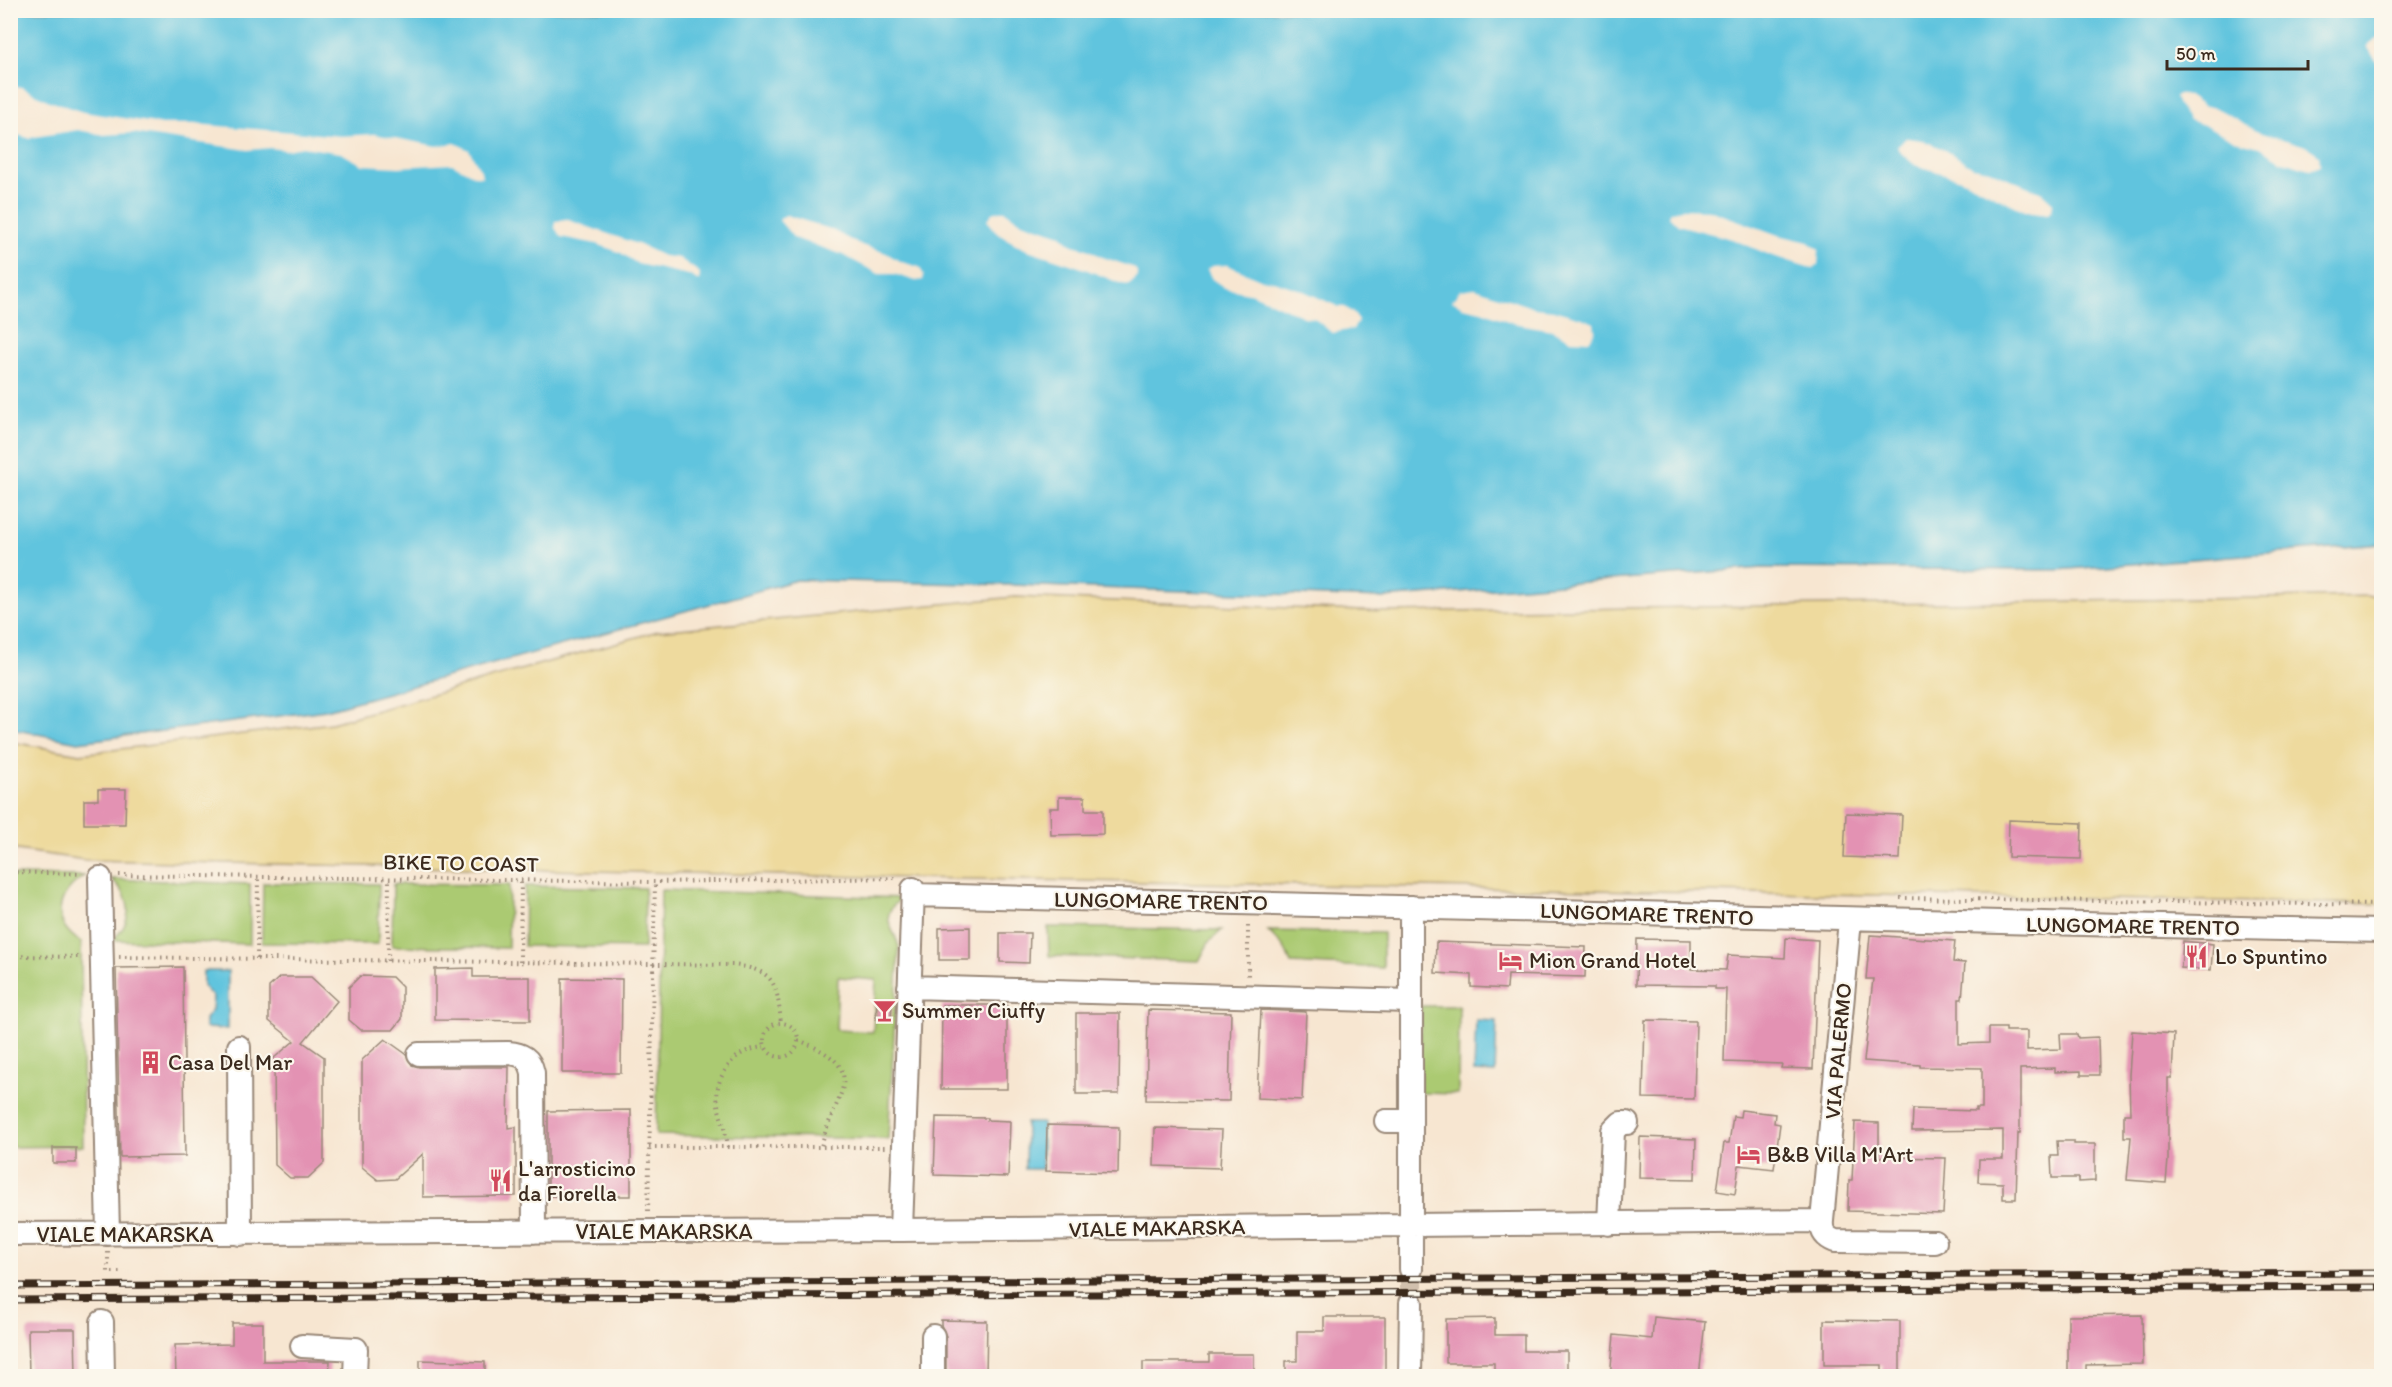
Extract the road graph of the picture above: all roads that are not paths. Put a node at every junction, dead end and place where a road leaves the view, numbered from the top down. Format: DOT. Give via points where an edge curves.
graph roads {
  1 [pos="100,876"];
  2 [pos="1411,907"];
  3 [pos="1850,920"];
  4 [pos="2382,931"];
  5 [pos="909,987"];
  6 [pos="1411,1000"];
  7 [pos="239,1047"];
  8 [pos="418,1054"];
  9 [pos="1386,1121"];
  10 [pos="1411,1121"];
  11 [pos="1627,1123"];
  12 [pos="1821,1221"];
  13 [pos="1610,1224"];
  14 [pos="1412,1226"];
  15 [pos="901,1230"];
  16 [pos="534,1232"];
  17 [pos="10,1234"];
  18 [pos="108,1234"];
  19 [pos="240,1234"];
  20 [pos="1935,1242"];
  21 [pos="1411,1269"];
  22 [pos="1411,1304"];
  23 [pos="102,1322"];
  24 [pos="933,1336"];
  25 [pos="302,1346"];
  26 [pos="103,1377"];
  27 [pos="356,1377"];
  28 [pos="933,1377"];
  29 [pos="1410,1377"];
  1 -- 18 [label="street"];
  2 -- 3 [label="street, LUNGOMARE TRENTO"];
  2 -- 5 [label="street, LUNGOMARE TRENTO" via="908,887"];
  2 -- 6 [label="street"];
  3 -- 4 [label="street, LUNGOMARE TRENTO"];
  3 -- 12 [label="street, VIA PALERMO"];
  5 -- 6 [label="street"];
  5 -- 15 [label="street"];
  6 -- 10 [label="street"];
  7 -- 19 [label="street, VIALE MAKARSKA"];
  8 -- 16 [label="street" via="508,1053 522,1055 529,1061 533,1073"];
  9 -- 10 [label="street"];
  10 -- 14 [label="street"];
  11 -- 13 [label="street" via="1613,1131"];
  12 -- 13 [label="street"];
  12 -- 20 [label="street" via="1825,1236 1835,1241"];
  13 -- 14 [label="street"];
  14 -- 15 [label="street, VIALE MAKARSKA"];
  14 -- 21 [label="street"];
  15 -- 16 [label="street, VIALE MAKARSKA"];
  16 -- 19 [label="street, VIALE MAKARSKA"];
  17 -- 18 [label="street, VIALE MAKARSKA"];
  18 -- 19 [label="street, VIALE MAKARSKA"];
  22 -- 29 [label="street"];
  23 -- 26 [label="street"];
  24 -- 28 [label="street"];
  25 -- 27 [label="street" via="356,1349"];
}
